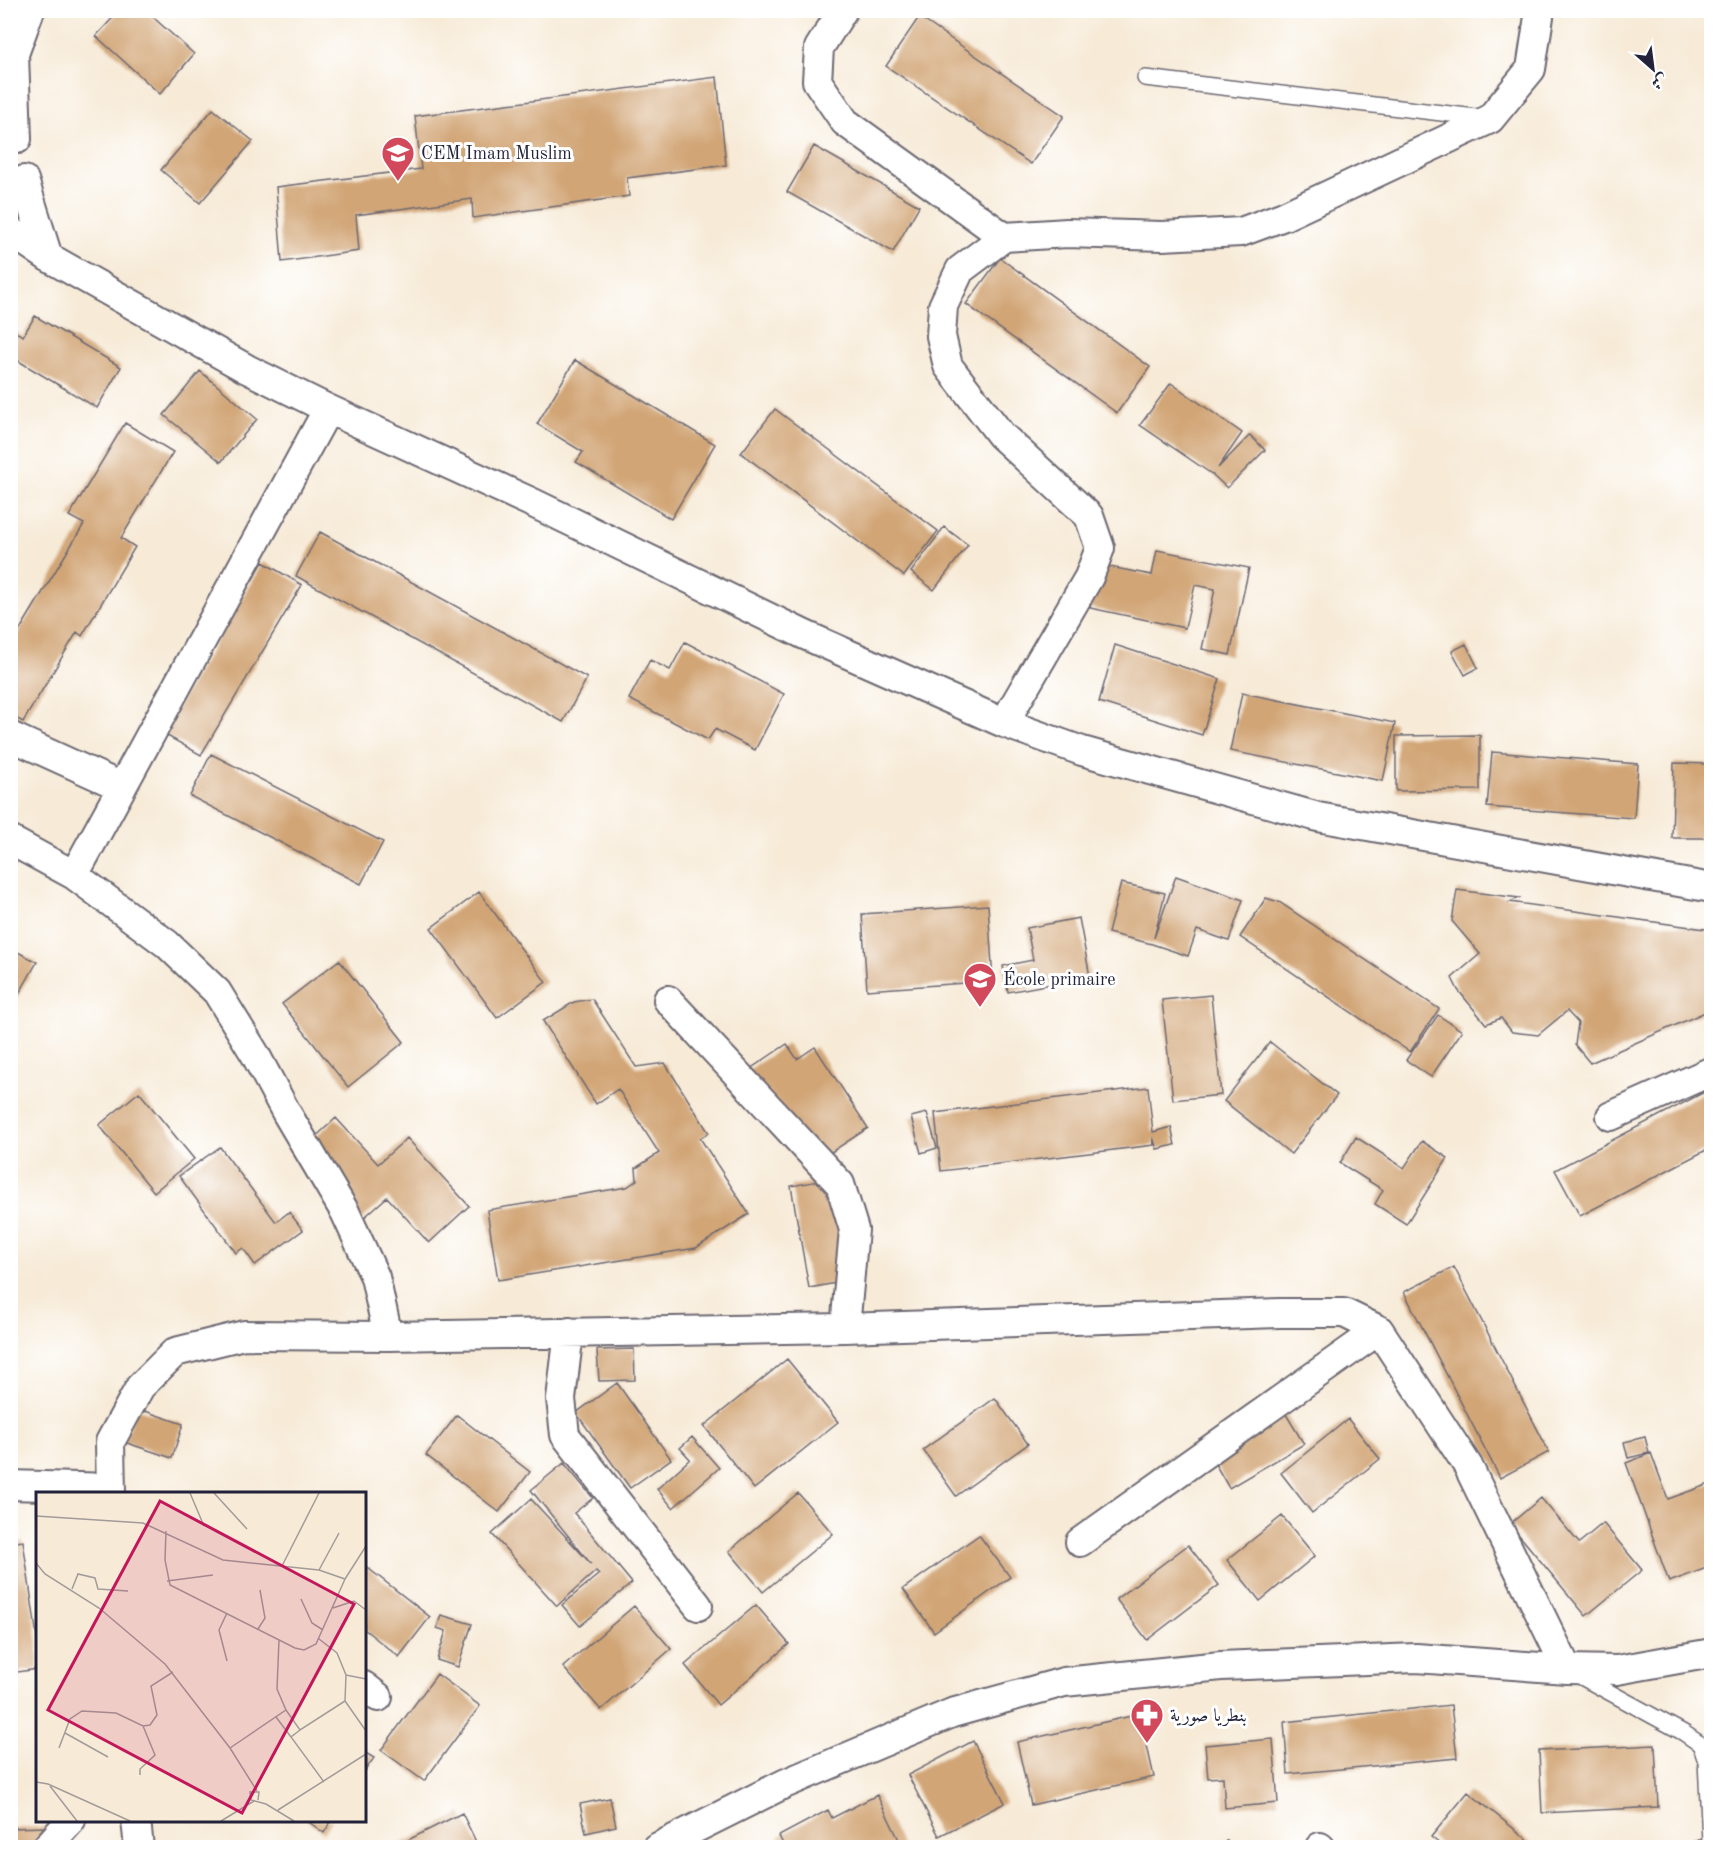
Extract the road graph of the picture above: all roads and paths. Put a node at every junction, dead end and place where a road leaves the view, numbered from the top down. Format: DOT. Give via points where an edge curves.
graph roads {
  1 [pos="30,10"];
  2 [pos="843,10"];
  3 [pos="1540,10"];
  4 [pos="12,56"];
  5 [pos="1145,78"];
  6 [pos="1490,119"];
  7 [pos="14,136"];
  8 [pos="17,190"];
  9 [pos="10,231"];
  10 [pos="1004,237"];
  11 [pos="48,257"];
  12 [pos="328,409"];
  13 [pos="1004,723"];
  14 [pos="10,736"];
  15 [pos="122,787"];
  16 [pos="10,840"];
  17 [pos="74,875"];
  18 [pos="1712,888"];
  19 [pos="669,1000"];
  20 [pos="1712,1071"];
  21 [pos="1611,1116"];
  22 [pos="845,1328"];
  23 [pos="1379,1330"];
  24 [pos="569,1332"];
  25 [pos="387,1336"];
  26 [pos="10,1485"];
  27 [pos="111,1491"];
  28 [pos="1080,1542"];
  29 [pos="698,1606"];
  30 [pos="1712,1653"];
  31 [pos="1567,1669"];
  32 [pos="70,1822"];
  33 [pos="136,1822"];
  34 [pos="1710,1841"];
  35 [pos="46,1848"];
  36 [pos="139,1848"];
  37 [pos="656,1848"];
  1 -- 4 [label="street"];
  2 -- 10 [label="street" via="819,48 817,81 844,122"];
  3 -- 6 [label="street" via="1531,69"];
  4 -- 7 [label="street"];
  5 -- 6 [label="lane"];
  6 -- 10 [label="street" via="1284,216 1241,232 1162,236 1067,232"];
  7 -- 8 [label="street" via="24,151 27,166"];
  8 -- 11 [label="street"];
  9 -- 11 [label="street"];
  10 -- 13 [label="street" via="960,270 943,306 941,336 948,366 1001,435 1089,516 1100,548 1089,577"];
  11 -- 12 [label="street" via="247,369"];
  12 -- 13 [label="street" via="805,635"];
  12 -- 15 [label="street"];
  13 -- 18 [label="street" via="1082,751 1318,817"];
  14 -- 15 [label="street"];
  15 -- 17 [label="street"];
  16 -- 17 [label="street"];
  17 -- 25 [label="street" via="167,944 217,992 345,1212 375,1277"];
  19 -- 22 [label="street" via="840,1184 854,1230"];
  20 -- 21 [label="street"];
  22 -- 23 [label="street" via="1344,1313"];
  22 -- 24 [label="street"];
  23 -- 28 [label="street"];
  23 -- 31 [label="street" via="1468,1466"];
  24 -- 25 [label="street"];
  24 -- 29 [label="street" via="561,1399 566,1435"];
  25 -- 27 [label="street" via="243,1335 175,1352 140,1388 110,1442"];
  26 -- 27 [label="street"];
  30 -- 31 [label="street" via="1617,1670"];
  31 -- 34 [label="lane" via="1700,1744 1706,1761"];
  31 -- 37 [label="street" via="1416,1658 1221,1666 1064,1682 952,1713 784,1784"];
  32 -- 35 [label="street"];
  33 -- 36 [label="street"];
}
